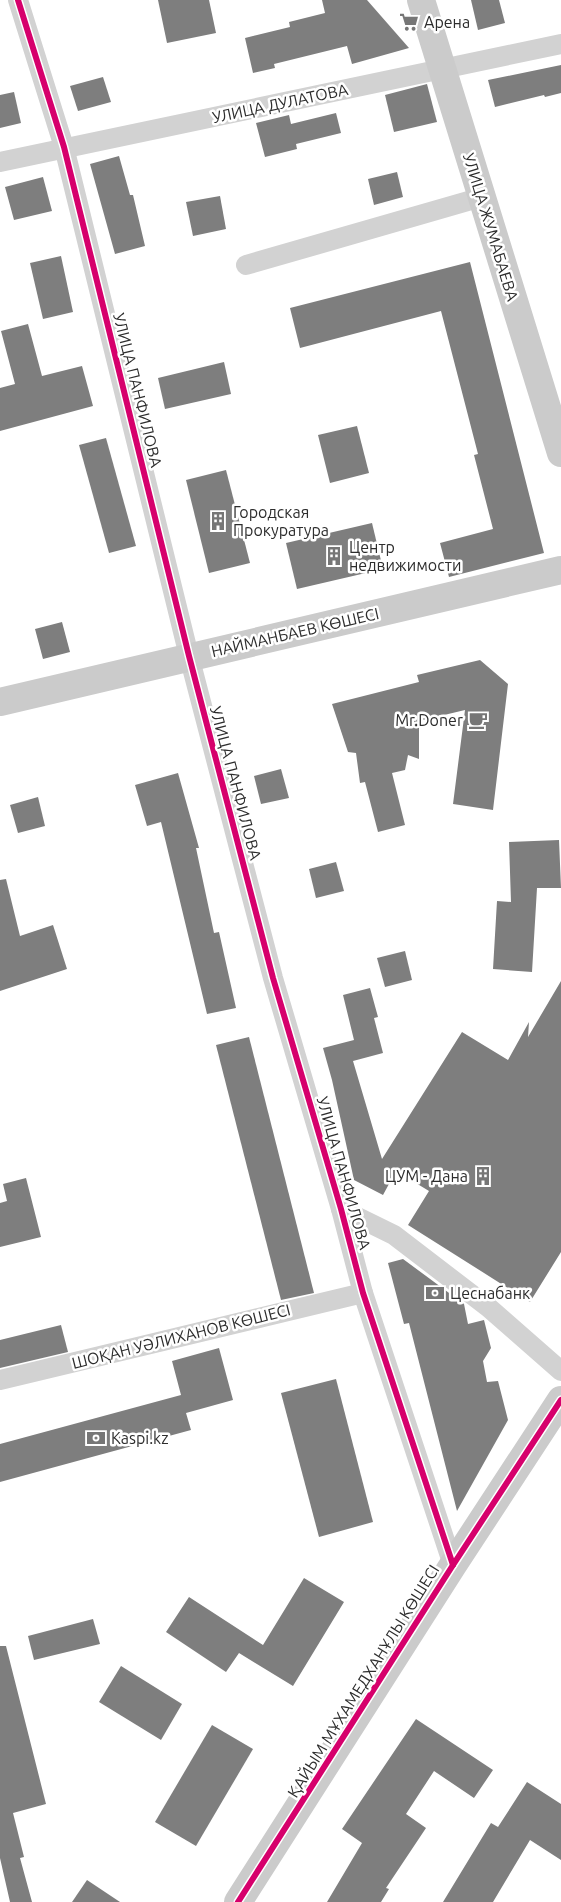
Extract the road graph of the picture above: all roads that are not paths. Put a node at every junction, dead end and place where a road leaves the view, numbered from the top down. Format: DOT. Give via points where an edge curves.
graph roads {
  1 [pos="18,0"];
  2 [pos="421,0"];
  3 [pos="561,44"];
  4 [pos="442,69"];
  5 [pos="64,148"];
  6 [pos="0,162"];
  7 [pos="482,197"];
  8 [pos="246,265"];
  9 [pos="561,453"];
  10 [pos="561,570"];
  11 [pos="189,656"];
  12 [pos="0,702"];
  13 [pos="341,1209"];
  14 [pos="362,1293"];
  15 [pos="561,1371"];
  16 [pos="0,1380"];
  17 [pos="561,1400"];
  18 [pos="453,1565"];
  19 [pos="238,1902"];
  1 -- 5 [label="street, УЛИЦА ПАНФИЛОВА"];
  2 -- 4 [label="street, УЛИЦА ЖУМАБАЕВА"];
  3 -- 4 [label="street, УЛИЦА ДУЛАТОВА"];
  4 -- 5 [label="street, УЛИЦА ДУЛАТОВА"];
  4 -- 7 [label="street, УЛИЦА ЖУМАБАЕВА"];
  5 -- 6 [label="street, УЛИЦА ДУЛАТОВА"];
  5 -- 11 [label="street, УЛИЦА ПАНФИЛОВА"];
  7 -- 8 [label="street"];
  7 -- 9 [label="street, УЛИЦА ЖУМАБАЕВА"];
  10 -- 11 [label="street, НАЙМАНБАЕВ КӨШЕСІ"];
  11 -- 12 [label="street, НАЙМАНБАЕВ КӨШЕСІ"];
  11 -- 13 [label="street, УЛИЦА ПАНФИЛОВА" via="273,978"];
  13 -- 14 [label="street, УЛИЦА ПАНФИЛОВА"];
  13 -- 15 [label="street" via="394,1235 488,1307"];
  14 -- 16 [label="street, ШОҚАН УӘЛИХАНОВ КӨШЕСІ"];
  14 -- 18 [label="street, УЛИЦА ПАНФИЛОВА"];
  17 -- 18 [label="street, ҚАЙЫМ МҰХАМЕДХАНҰЛЫ КӨШЕСІ"];
  18 -- 19 [label="street, ҚАЙЫМ МҰХАМЕДХАНҰЛЫ КӨШЕСІ"];
}
